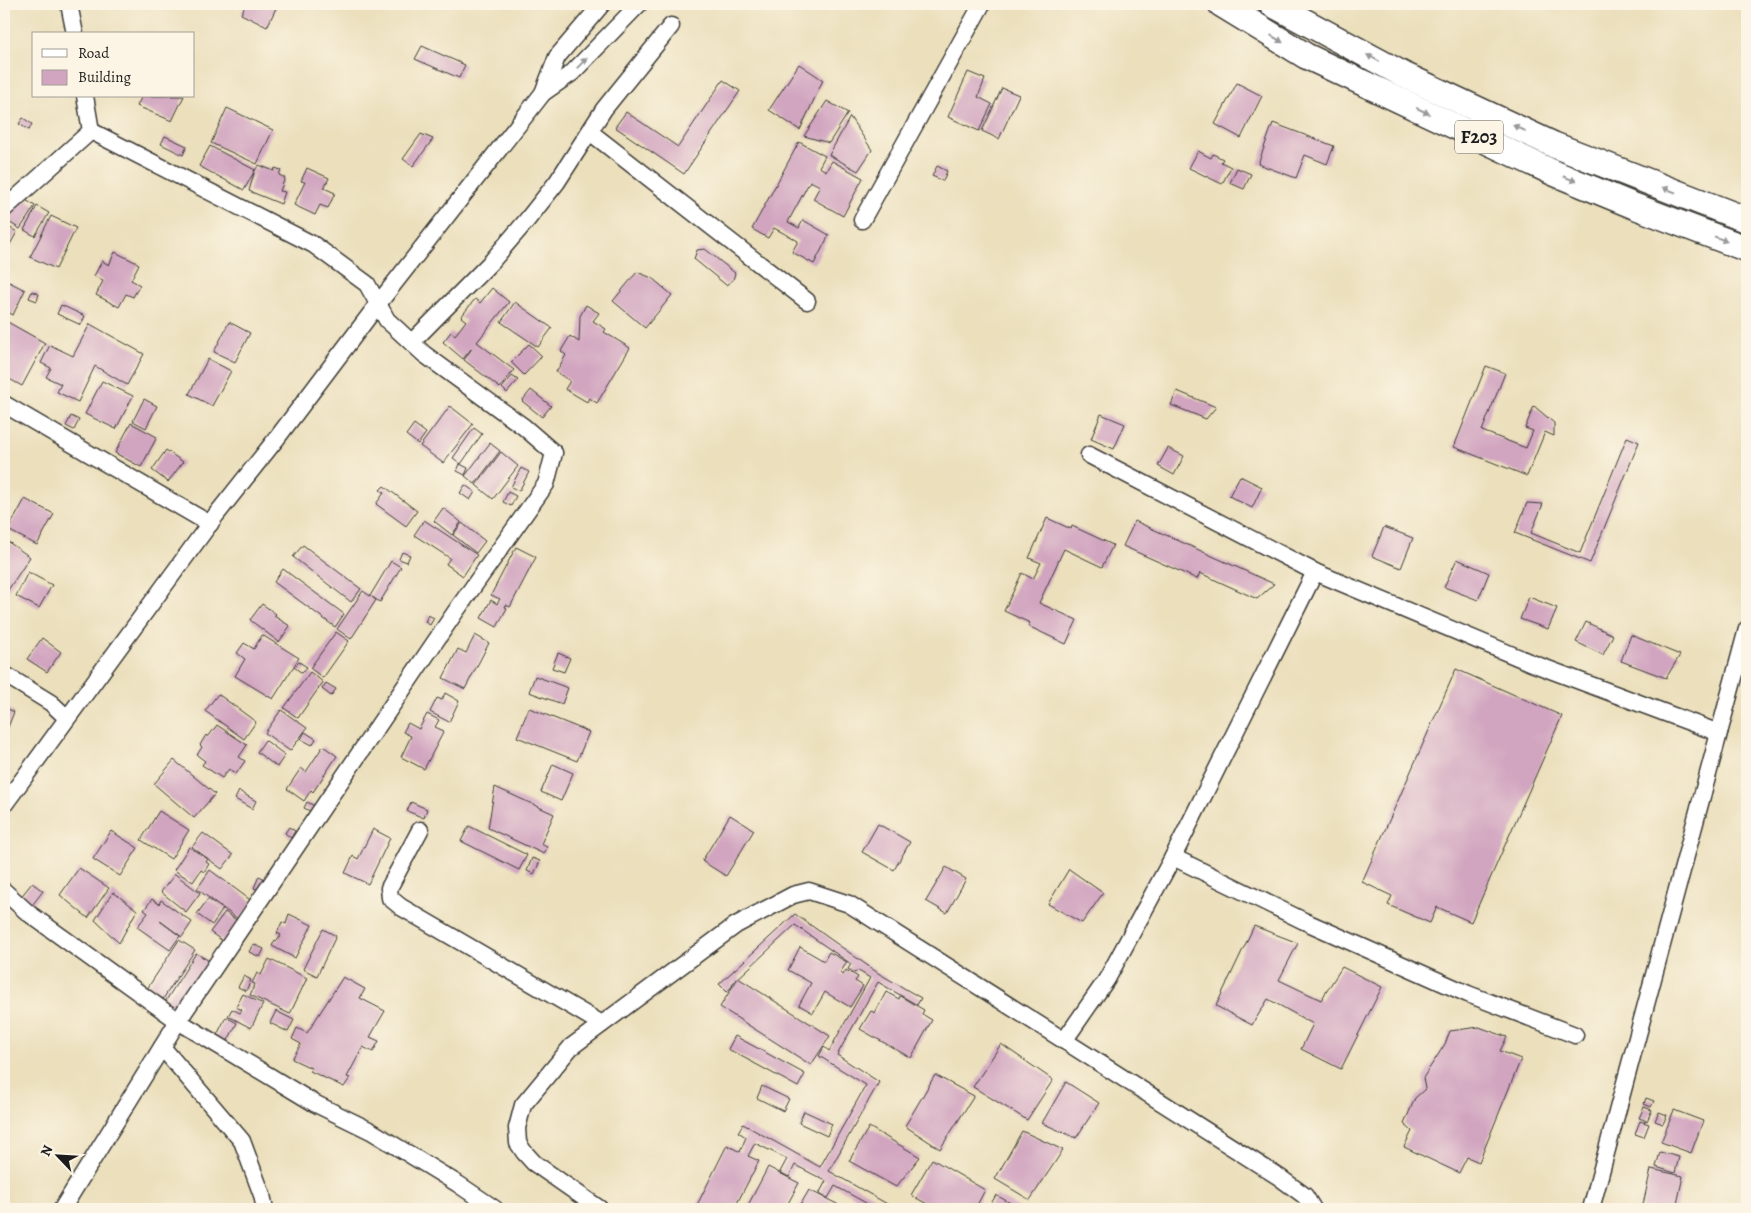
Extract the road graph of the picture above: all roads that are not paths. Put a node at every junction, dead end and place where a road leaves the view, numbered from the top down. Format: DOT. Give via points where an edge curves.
graph roads {
  1 [pos="69,4"];
  2 [pos="602,4"];
  3 [pos="639,4"];
  4 [pos="982,4"];
  5 [pos="1272,4"];
  6 [pos="1237,8"];
  7 [pos="671,26"];
  8 [pos="74,32"];
  9 [pos="543,93"];
  10 [pos="85,98"];
  11 [pos="91,131"];
  12 [pos="590,132"];
  13 [pos="4,210"];
  14 [pos="862,220"];
  15 [pos="1747,220"];
  16 [pos="1747,249"];
  17 [pos="807,301"];
  18 [pos="378,304"];
  19 [pos="412,342"];
  20 [pos="4,404"];
  21 [pos="1089,455"];
  22 [pos="210,524"];
  23 [pos="1315,572"];
  24 [pos="1747,629"];
  25 [pos="4,674"];
  26 [pos="67,718"];
  27 [pos="1719,733"];
  28 [pos="4,806"];
  29 [pos="420,830"];
  30 [pos="1173,857"];
  31 [pos="4,891"];
  32 [pos="178,1021"];
  33 [pos="602,1024"];
  34 [pos="1575,1035"];
  35 [pos="1064,1041"];
  36 [pos="162,1047"];
  37 [pos="62,1209"];
  38 [pos="265,1209"];
  39 [pos="494,1209"];
  40 [pos="600,1209"];
  41 [pos="1313,1209"];
  42 [pos="1591,1209"];
  1 -- 8 [label="street"];
  2 -- 9 [label="street" via="557,57"];
  9 -- 3 [label="street, one-way" via="572,73"];
  4 -- 14 [label="street"];
  15 -- 5 [label="main road, F203, one-way" via="1554,145 1404,74"];
  6 -- 16 [label="main road, F203, one-way" via="1306,56 1554,173"];
  7 -- 12 [label="street" via="630,75"];
  9 -- 18 [label="street"];
  10 -- 11 [label="street"];
  11 -- 13 [label="street"];
  11 -- 18 [label="street" via="314,245 367,284"];
  12 -- 17 [label="street"];
  12 -- 19 [label="street" via="557,182 492,261"];
  18 -- 19 [label="street" via="386,320"];
  18 -- 22 [label="street"];
  19 -- 32 [label="street" via="524,427 554,454 546,484"];
  20 -- 22 [label="street"];
  21 -- 23 [label="street"];
  22 -- 26 [label="street"];
  23 -- 27 [label="street" via="1529,662"];
  23 -- 30 [label="street"];
  24 -- 27 [label="street"];
  25 -- 26 [label="street" via="51,703"];
  26 -- 28 [label="street"];
  27 -- 42 [label="street"];
  29 -- 33 [label="street" via="389,888 390,898"];
  30 -- 34 [label="street" via="1304,921 1459,990"];
  30 -- 35 [label="street" via="1107,979"];
  31 -- 32 [label="street" via="27,912"];
  32 -- 36 [label="street"];
  32 -- 39 [label="street" via="314,1103 371,1131"];
  33 -- 35 [label="street" via="736,925 809,891 849,904"];
  33 -- 40 [label="street" via="571,1047 523,1105 517,1128 518,1143 534,1163"];
  35 -- 41 [label="street" via="1279,1177 1305,1196"];
  36 -- 37 [label="street"];
  36 -- 38 [label="street" via="242,1141"];
}
